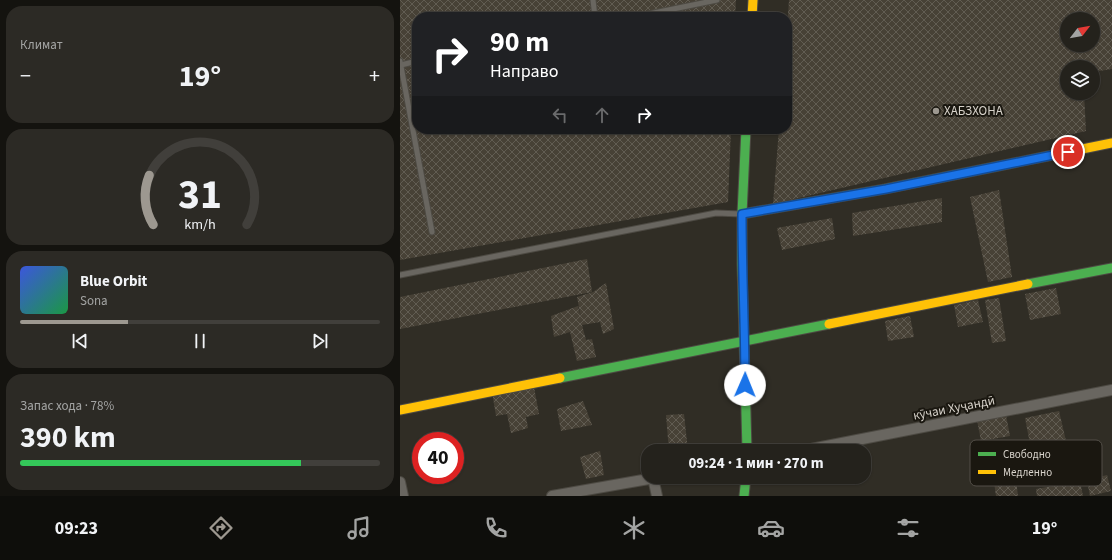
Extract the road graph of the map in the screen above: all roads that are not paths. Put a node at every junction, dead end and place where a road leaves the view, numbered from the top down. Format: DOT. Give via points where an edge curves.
graph roads {
  1 [pos="593,0"];
  2 [pos="718,0"];
  3 [pos="753,0"];
  4 [pos="594,12"];
  5 [pos="659,12"];
  6 [pos="752,12"];
  7 [pos="412,62"];
  8 [pos="400,63"];
  9 [pos="412,126"];
  10 [pos="413,134"];
  11 [pos="746,134"];
  12 [pos="1112,143"];
  13 [pos="742,214"];
  14 [pos="432,232"];
  15 [pos="1112,268"];
  16 [pos="400,275"];
  17 [pos="745,341"];
  18 [pos="1112,390"];
  19 [pos="400,410"];
  20 [pos="748,444"];
  21 [pos="837,444"];
  22 [pos="641,481"];
  23 [pos="400,482"];
  24 [pos="657,484"];
  25 [pos="745,484"];
  26 [pos="403,496"];
  27 [pos="552,496"];
  28 [pos="657,496"];
  29 [pos="744,496"];
  1 -- 4 [label="lane"];
  2 -- 5 [label="lane"];
  3 -- 6 [label="street"];
  7 -- 8 [label="lane"];
  8 -- 9 [label="lane"];
  10 -- 14 [label="lane"];
  11 -- 13 [label="street"];
  12 -- 13 [label="street" via="886,189"];
  13 -- 16 [label="lane" via="716,213"];
  13 -- 17 [label="street"];
  15 -- 17 [label="street"];
  17 -- 19 [label="street"];
  17 -- 20 [label="street"];
  18 -- 21 [label="street, кӯчаи Хуҷандӣ"];
  22 -- 27 [label="street"];
  23 -- 26 [label="street"];
  24 -- 28 [label="street"];
  25 -- 29 [label="street"];
}
